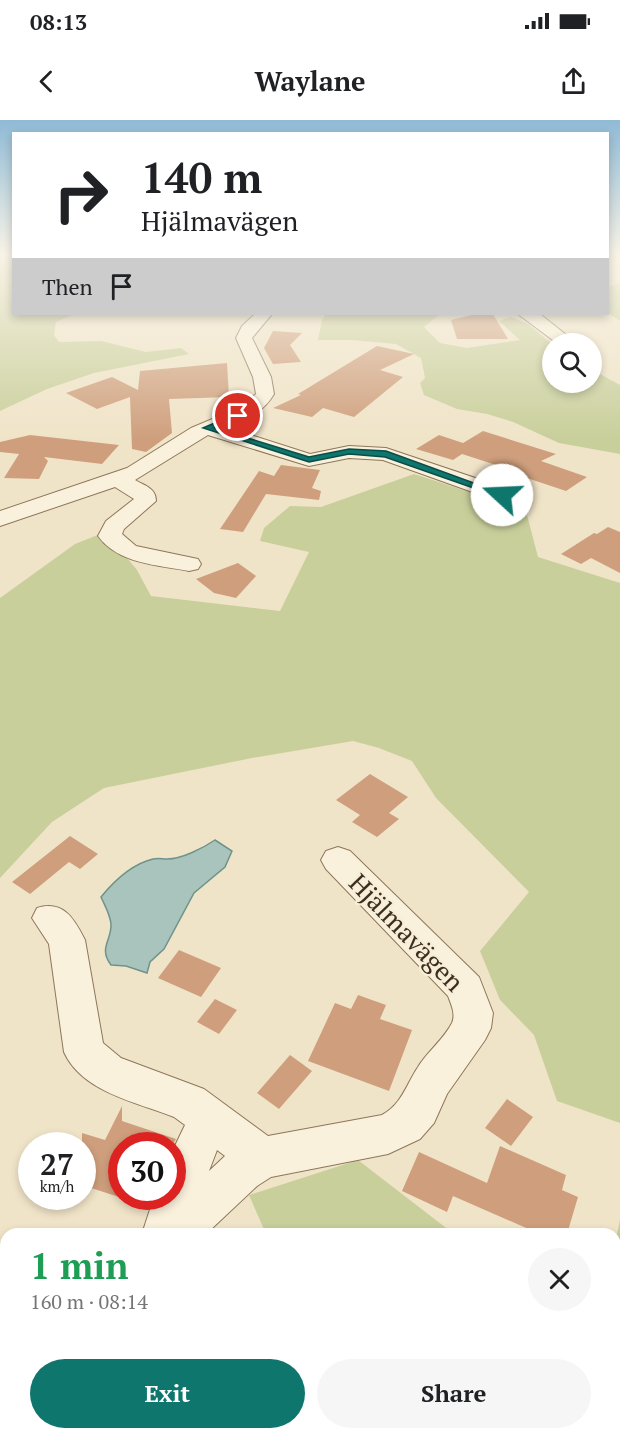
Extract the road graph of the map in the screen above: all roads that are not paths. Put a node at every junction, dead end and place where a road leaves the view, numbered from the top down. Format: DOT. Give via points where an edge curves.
graph roads {
  1 [pos="261,317"];
  2 [pos="536,317"];
  3 [pos="552,333"];
  4 [pos="207,428"];
  5 [pos="118,480"];
  6 [pos="502,495"];
  7 [pos="1,517"];
  8 [pos="189,564"];
  9 [pos="338,860"];
  10 [pos="50,918"];
  11 [pos="210,1120"];
  12 [pos="262,1158"];
  13 [pos="167,1228"];
  14 [pos="179,1228"];
  1 -- 4 [label="street" via="244,338 262,377 265,394 248,411"];
  2 -- 3 [label="street"];
  4 -- 5 [label="street"];
  4 -- 6 [label="street" via="309,460 349,452 386,454"];
  5 -- 7 [label="street"];
  5 -- 8 [label="street" via="145,494 146,501 114,526 110,536 128,550"];
  9 -- 12 [label="street, Hjälmavägen" via="465,988 473,1012 471,1029 405,1125 388,1134"];
  10 -- 11 [label="street" via="67,940 84,1052 106,1071 189,1103"];
  11 -- 12 [label="street"];
  11 -- 13 [label="street" via="185,1171"];
  12 -- 14 [label="street, Hjälmavägen" via="241,1171"];
}
